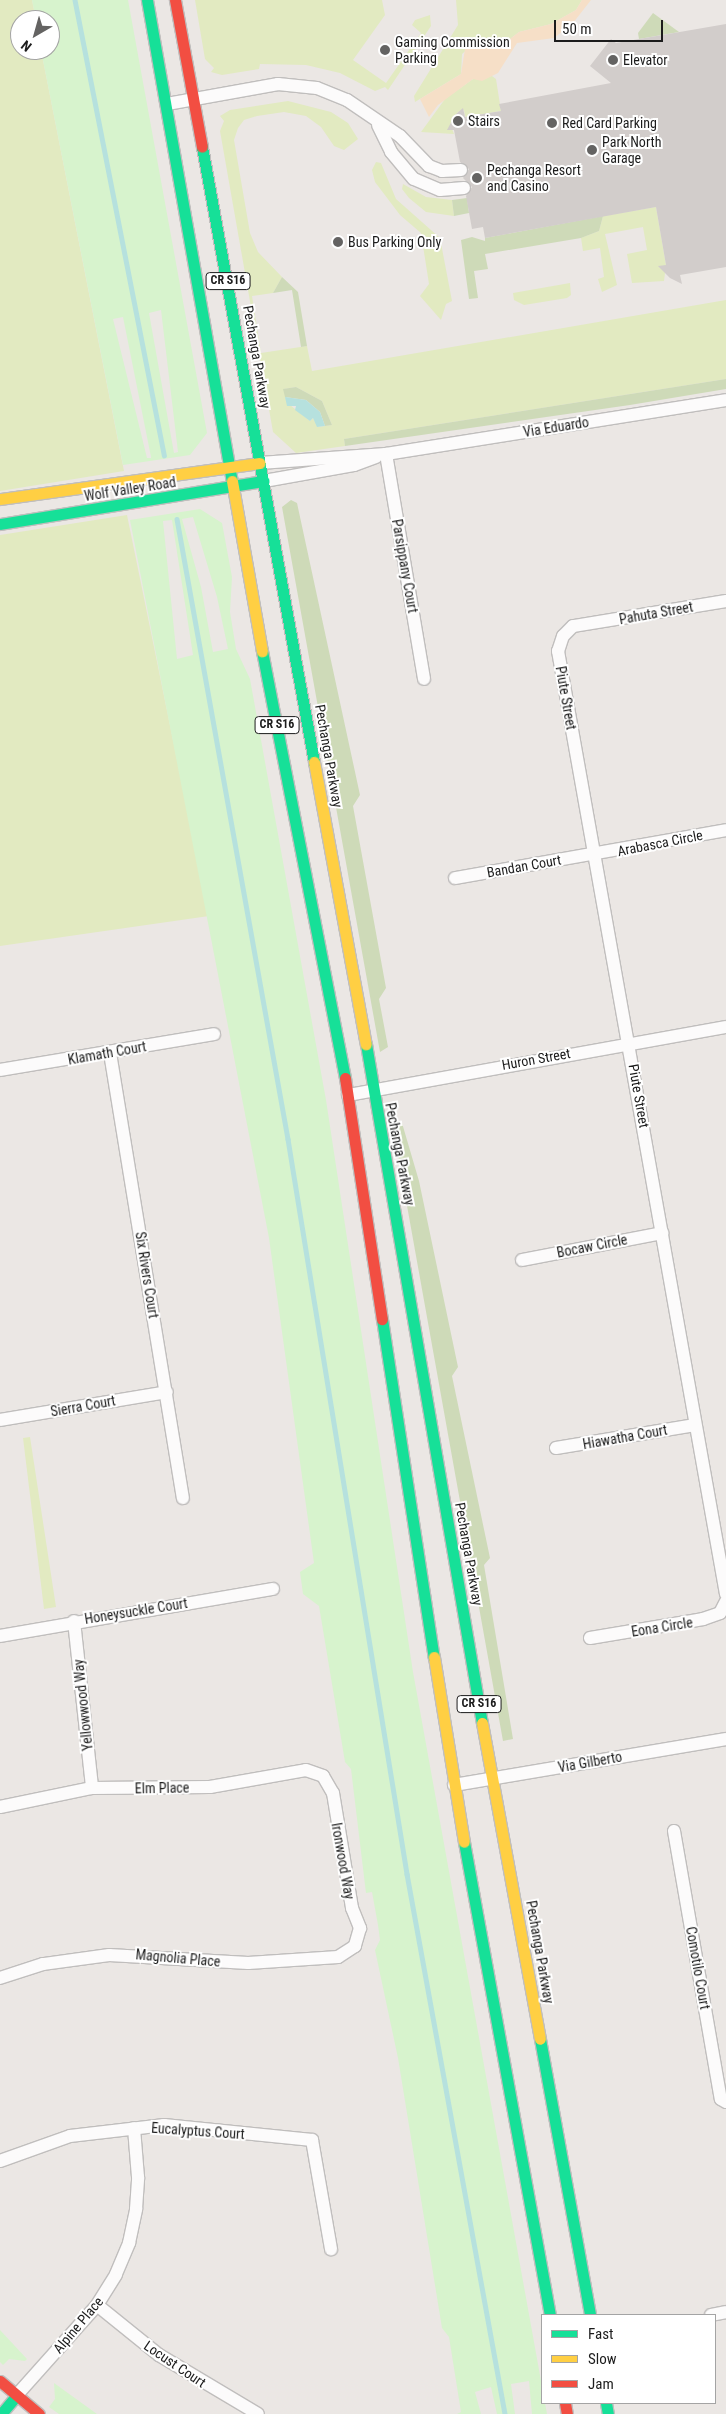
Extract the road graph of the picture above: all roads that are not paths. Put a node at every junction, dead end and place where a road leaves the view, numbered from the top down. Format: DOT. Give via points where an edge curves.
graph roads {
  1 [pos="147,0"];
  2 [pos="175,0"];
  3 [pos="194,98"];
  4 [pos="167,104"];
  5 [pos="378,125"];
  6 [pos="461,170"];
  7 [pos="464,188"];
  8 [pos="726,400"];
  9 [pos="386,454"];
  10 [pos="260,463"];
  11 [pos="230,465"];
  12 [pos="264,481"];
  13 [pos="233,486"];
  14 [pos="51,492"];
  15 [pos="0,499"];
  16 [pos="0,511"];
  17 [pos="0,524"];
  18 [pos="726,601"];
  19 [pos="587,623"];
  20 [pos="424,679"];
  21 [pos="726,830"];
  22 [pos="594,855"];
  23 [pos="455,878"];
  24 [pos="726,1027"];
  25 [pos="214,1034"];
  26 [pos="630,1043"];
  27 [pos="110,1053"];
  28 [pos="0,1070"];
  29 [pos="372,1092"];
  30 [pos="348,1096"];
  31 [pos="662,1233"];
  32 [pos="522,1260"];
  33 [pos="167,1392"];
  34 [pos="0,1420"];
  35 [pos="695,1425"];
  36 [pos="556,1448"];
  37 [pos="183,1498"];
  38 [pos="273,1589"];
  39 [pos="725,1590"];
  40 [pos="726,1601"];
  41 [pos="74,1621"];
  42 [pos="0,1636"];
  43 [pos="590,1638"];
  44 [pos="726,1739"];
  45 [pos="323,1776"];
  46 [pos="493,1780"];
  47 [pos="454,1785"];
  48 [pos="92,1788"];
  49 [pos="0,1807"];
  50 [pos="674,1831"];
  51 [pos="355,1946"];
  52 [pos="0,1978"];
  53 [pos="726,2102"];
  54 [pos="134,2128"];
  55 [pos="0,2161"];
  56 [pos="331,2249"];
  57 [pos="97,2305"];
  58 [pos="550,2314"];
  59 [pos="590,2314"];
  60 [pos="0,2381"];
  61 [pos="16,2396"];
  62 [pos="1,2414"];
  63 [pos="39,2414"];
  64 [pos="258,2414"];
  1 -- 4 [label="main road, CR S16"];
  2 -- 3 [label="main road, Pechanga Parkway / CR S16"];
  3 -- 4 [label="street"];
  3 -- 5 [label="street" via="278,84 317,88 347,100"];
  3 -- 10 [label="main road, Pechanga Parkway / CR S16"];
  4 -- 11 [label="main road, CR S16"];
  5 -- 6 [label="street" via="400,136 430,166 442,171"];
  5 -- 7 [label="street" via="390,152 414,179 440,190"];
  8 -- 9 [label="street, Via Eduardo"];
  9 -- 10 [label="street, Via Eduardo"];
  9 -- 12 [label="street, Via Eduardo" via="354,465"];
  9 -- 20 [label="street, Parsippany Court"];
  10 -- 11 [label="main road, Wolf Valley Road"];
  10 -- 12 [label="main road, Pechanga Parkway / CR S16"];
  11 -- 13 [label="main road, CR S16"];
  11 -- 14 [label="main road, Wolf Valley Road"];
  12 -- 13 [label="main road, Wolf Valley Road"];
  12 -- 29 [label="main road, Pechanga Parkway / CR S16"];
  13 -- 17 [label="main road, Wolf Valley Road"];
  13 -- 30 [label="main road, CR S16"];
  14 -- 15 [label="main road, Wolf Valley Road"];
  14 -- 16 [label="main road" via="36,505"];
  18 -- 19 [label="street, Pahuta Street"];
  19 -- 22 [label="street, Piute Street" via="572,626 563,636 558,651"];
  21 -- 22 [label="street, Arabasca Circle"];
  22 -- 23 [label="street, Bandan Court"];
  22 -- 26 [label="street, Piute Street"];
  24 -- 26 [label="street, Huron Street"];
  25 -- 27 [label="street, Klamath Court"];
  26 -- 29 [label="street, Huron Street" via="396,1084"];
  26 -- 31 [label="street, Piute Street"];
  27 -- 28 [label="street, Klamath Court"];
  27 -- 33 [label="street, Six Rivers Court"];
  29 -- 30 [label="street, Huron Street"];
  29 -- 46 [label="main road, Pechanga Parkway / CR S16" via="379,1114"];
  30 -- 47 [label="main road, CR S16"];
  31 -- 32 [label="street, Bocaw Circle"];
  31 -- 35 [label="street, Piute Street"];
  33 -- 34 [label="street, Sierra Court"];
  33 -- 37 [label="street, Six Rivers Court"];
  35 -- 36 [label="street, Hiawatha Court"];
  35 -- 39 [label="street, Piute Street"];
  38 -- 41 [label="street, Honeysuckle Court"];
  40 -- 43 [label="street, Eona Circle" via="720,1613 703,1620"];
  41 -- 42 [label="street, Honeysuckle Court"];
  41 -- 48 [label="street, Yellowwood Way"];
  44 -- 46 [label="street, Via Gilberto"];
  45 -- 48 [label="street, Elm Place" via="306,1770 210,1787"];
  45 -- 51 [label="street, Ironwood Way" via="333,1793 352,1908 360,1928"];
  46 -- 47 [label="street, Via Gilberto"];
  46 -- 59 [label="main road, Pechanga Parkway / CR S16"];
  47 -- 58 [label="main road, CR S16"];
  48 -- 49 [label="street, Elm Place"];
  50 -- 53 [label="street, Comotilo Court" via="720,2099"];
  51 -- 52 [label="street, Magnolia Place" via="338,1957 248,1963 135,1954 79,1958"];
  54 -- 55 [label="street, Eucalyptus Court" via="70,2136"];
  54 -- 56 [label="street, Eucalyptus Court" via="164,2125 312,2140"];
  54 -- 57 [label="street, Alpine Place" via="138,2177 129,2243"];
  57 -- 61 [label="street, Alpine Place"];
  57 -- 64 [label="street, Locust Court" via="159,2355"];
  60 -- 61 [label="main road"];
  61 -- 62 [label="main road"];
  61 -- 63 [label="main road"];
}
